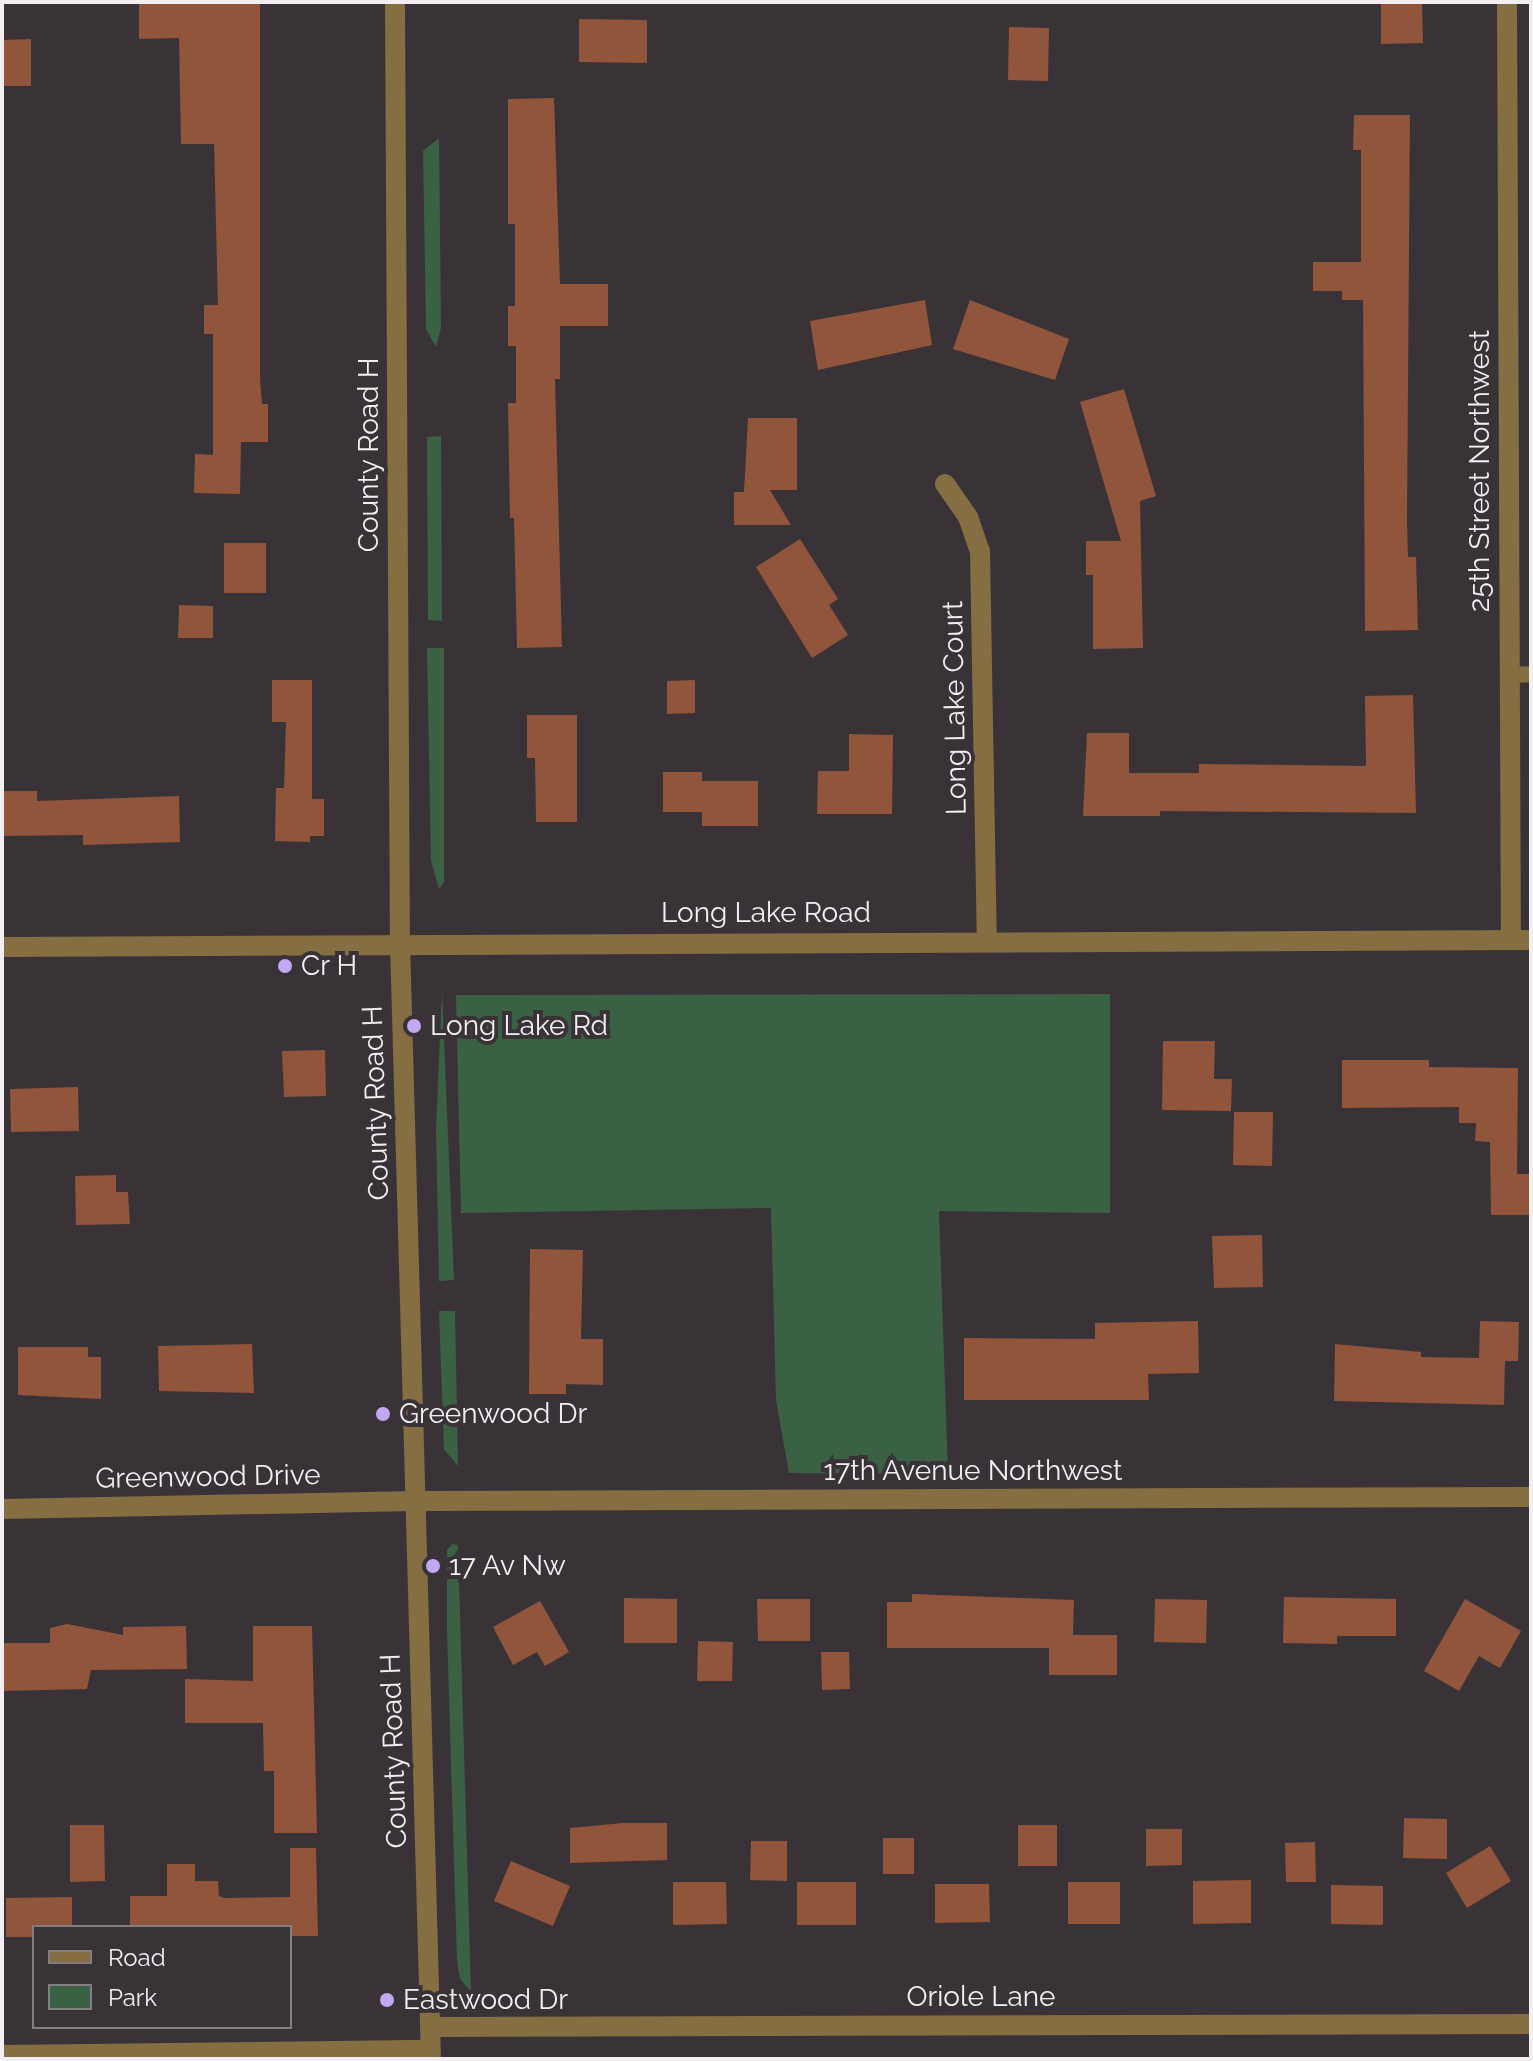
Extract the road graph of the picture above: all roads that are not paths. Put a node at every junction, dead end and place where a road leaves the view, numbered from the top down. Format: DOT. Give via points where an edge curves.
graph roads {
  1 [pos="395,2"];
  2 [pos="1507,2"];
  3 [pos="945,484"];
  4 [pos="1531,674"];
  5 [pos="1508,675"];
  6 [pos="1521,940"];
  7 [pos="987,941"];
  8 [pos="400,942"];
  9 [pos="2,947"];
  10 [pos="1531,1497"];
  11 [pos="415,1501"];
  12 [pos="2,1509"];
  13 [pos="1531,2024"];
  14 [pos="430,2027"];
  15 [pos="430,2054"];
  16 [pos="2,2055"];
  1 -- 8 [label="street, County Road H"];
  2 -- 5 [label="street, 25th Street Northwest"];
  3 -- 7 [label="street, Long Lake Court" via="968,517 980,551"];
  4 -- 5 [label="lane"];
  5 -- 6 [label="street, 25th Street Northwest"];
  6 -- 7 [label="street, Long Lake Road"];
  7 -- 8 [label="street, Long Lake Road"];
  8 -- 9 [label="street, Long Lake Road"];
  8 -- 11 [label="street, County Road H"];
  10 -- 11 [label="street, 17th Avenue Northwest"];
  11 -- 12 [label="street, Greenwood Drive"];
  11 -- 14 [label="street, County Road H"];
  13 -- 14 [label="street, Oriole Lane"];
  14 -- 15 [label="street, County Road H"];
  15 -- 16 [label="street"];
}
